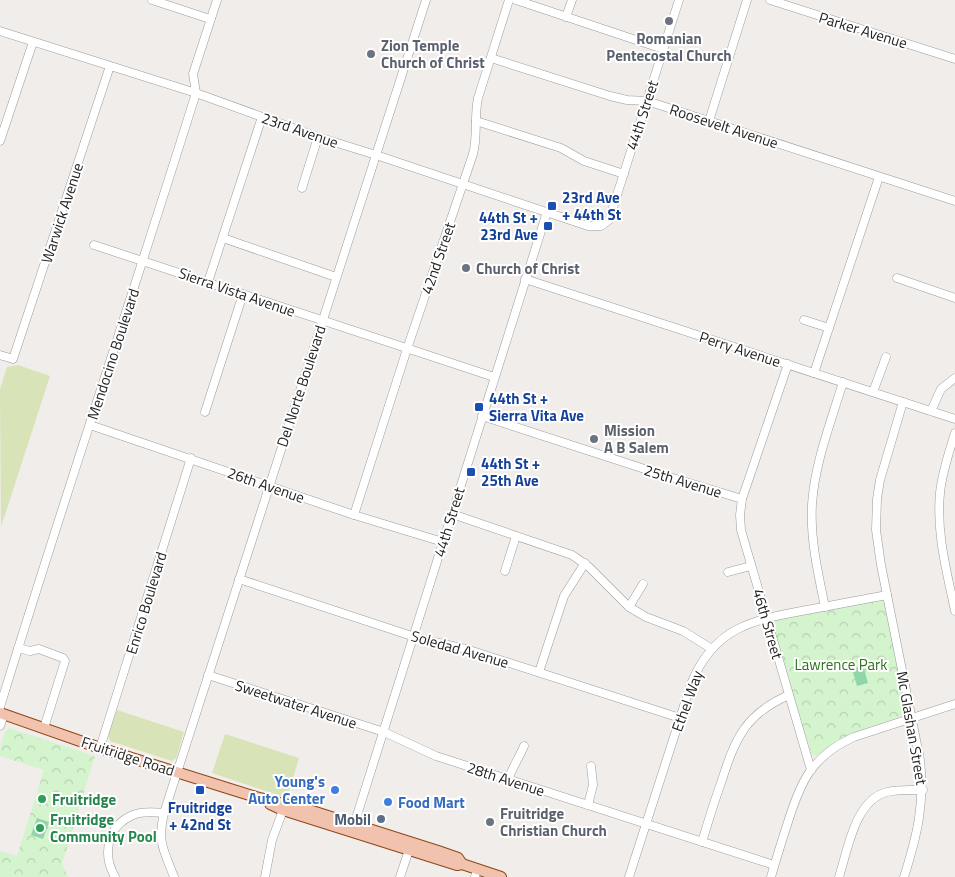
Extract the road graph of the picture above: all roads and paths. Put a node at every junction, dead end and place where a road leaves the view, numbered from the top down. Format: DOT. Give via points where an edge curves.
graph roads {
  1 [pos="152,0"];
  2 [pos="217,0"];
  3 [pos="426,0"];
  4 [pos="510,0"];
  5 [pos="516,0"];
  6 [pos="572,0"];
  7 [pos="679,0"];
  8 [pos="747,0"];
  9 [pos="770,0"];
  10 [pos="566,17"];
  11 [pos="210,19"];
  12 [pos="0,31"];
  13 [pos="33,42"];
  14 [pos="663,49"];
  15 [pos="491,58"];
  16 [pos="955,59"];
  17 [pos="110,66"];
  18 [pos="196,93"];
  19 [pos="647,101"];
  20 [pos="262,117"];
  21 [pos="476,121"];
  22 [pos="709,121"];
  23 [pos="318,137"];
  24 [pos="0,141"];
  25 [pos="376,154"];
  26 [pos="624,174"];
  27 [pos="879,177"];
  28 [pos="463,184"];
  29 [pos="302,188"];
  30 [pos="955,201"];
  31 [pos="547,212"];
  32 [pos="601,226"];
  33 [pos="223,238"];
  34 [pos="94,245"];
  35 [pos="144,261"];
  36 [pos="336,277"];
  37 [pos="897,278"];
  38 [pos="525,279"];
  39 [pos="208,282"];
  40 [pos="243,294"];
  41 [pos="955,298"];
  42 [pos="804,320"];
  43 [pos="323,321"];
  44 [pos="829,328"];
  45 [pos="407,349"];
  46 [pos="0,355"];
  47 [pos="886,357"];
  48 [pos="788,364"];
  49 [pos="814,373"];
  50 [pos="494,377"];
  51 [pos="955,378"];
  52 [pos="844,382"];
  53 [pos="872,392"];
  54 [pos="903,402"];
  55 [pos="930,411"];
  56 [pos="205,412"];
  57 [pos="482,416"];
  58 [pos="955,420"];
  59 [pos="90,426"];
  60 [pos="955,433"];
  61 [pos="191,458"];
  62 [pos="269,486"];
  63 [pos="742,499"];
  64 [pos="452,514"];
  65 [pos="354,515"];
  66 [pos="516,536"];
  67 [pos="443,542"];
  68 [pos="585,563"];
  69 [pos="751,566"];
  70 [pos="505,571"];
  71 [pos="728,572"];
  72 [pos="239,579"];
  73 [pos="643,584"];
  74 [pos="887,595"];
  75 [pos="628,607"];
  76 [pos="825,607"];
  77 [pos="955,611"];
  78 [pos="766,618"];
  79 [pos="414,636"];
  80 [pos="18,648"];
  81 [pos="712,649"];
  82 [pos="539,672"];
  83 [pos="208,675"];
  84 [pos="789,695"];
  85 [pos="955,704"];
  86 [pos="1,711"];
  87 [pos="680,718"];
  88 [pos="912,718"];
  89 [pos="0,726"];
  90 [pos="44,728"];
  91 [pos="384,732"];
  92 [pos="524,746"];
  93 [pos="100,748"];
  94 [pos="591,766"];
  95 [pos="811,770"];
  96 [pos="177,772"];
  97 [pos="508,780"];
  98 [pos="922,790"];
  99 [pos="256,797"];
  100 [pos="588,806"];
  101 [pos="283,810"];
  102 [pos="164,813"];
  103 [pos="645,823"];
  104 [pos="353,828"];
  105 [pos="702,842"];
  106 [pos="410,846"];
  107 [pos="774,865"];
  108 [pos="476,873"];
  109 [pos="115,877"];
  110 [pos="174,877"];
  111 [pos="265,877"];
  112 [pos="400,877"];
  113 [pos="501,877"];
  114 [pos="629,877"];
  115 [pos="771,877"];
  116 [pos="839,877"];
  117 [pos="904,877"];
  1 -- 11 [label="street"];
  2 -- 11 [label="street, Mendocino Boulevard"];
  3 -- 25 [label="street, Del Norte Boulevard"];
  4 -- 15 [label="street, 42nd Street"];
  5 -- 10 [label="street"];
  6 -- 10 [label="street"];
  7 -- 14 [label="street, 44th Street"];
  8 -- 22 [label="street"];
  9 -- 16 [label="street, Parker Avenue"];
  10 -- 14 [label="street"];
  11 -- 18 [label="street, Mendocino Boulevard" via="193,74"];
  12 -- 13 [label="street, 23rd Avenue"];
  13 -- 17 [label="street, 23rd Avenue"];
  13 -- 24 [label="street"];
  14 -- 19 [label="street, 44th Street"];
  15 -- 19 [label="street, Roosevelt Avenue" via="610,96"];
  15 -- 21 [label="street, 42nd Street" via="478,98"];
  17 -- 18 [label="street, 23rd Avenue"];
  17 -- 46 [label="street, Warwick Avenue" via="13,359"];
  18 -- 20 [label="street, 23rd Avenue"];
  18 -- 35 [label="street, Mendocino Boulevard"];
  19 -- 22 [label="street, Roosevelt Avenue"];
  19 -- 26 [label="street, 44th Street"];
  20 -- 23 [label="street, 23rd Avenue"];
  20 -- 33 [label="street"];
  21 -- 26 [label="street" via="561,148 584,161"];
  21 -- 28 [label="street, 42nd Street" via="474,148"];
  22 -- 27 [label="street, Roosevelt Avenue"];
  23 -- 25 [label="street, 23rd Avenue"];
  23 -- 29 [label="street"];
  25 -- 28 [label="street, 23rd Avenue"];
  25 -- 36 [label="street, Del Norte Boulevard"];
  26 -- 32 [label="street, 44th Street" via="609,220"];
  27 -- 30 [label="street, Roosevelt Avenue"];
  27 -- 44 [label="street"];
  28 -- 31 [label="street, 23rd Avenue"];
  28 -- 45 [label="street, 42nd Street"];
  31 -- 32 [label="street, 23rd Avenue" via="588,226"];
  31 -- 38 [label="street, 44th Street"];
  33 -- 36 [label="street"];
  33 -- 39 [label="street"];
  34 -- 35 [label="street, Sierra Vista Avenue"];
  35 -- 39 [label="street, Sierra Vista Avenue"];
  35 -- 59 [label="street, Mendocino Boulevard"];
  36 -- 43 [label="street, Del Norte Boulevard"];
  37 -- 41 [label="street"];
  38 -- 48 [label="street, Perry Avenue"];
  38 -- 50 [label="street, 44th Street"];
  39 -- 40 [label="street, Sierra Vista Avenue"];
  40 -- 43 [label="street, Sierra Vista Avenue"];
  40 -- 56 [label="street"];
  42 -- 44 [label="street"];
  43 -- 45 [label="street, Sierra Vista Avenue"];
  43 -- 62 [label="street, Del Norte Boulevard"];
  44 -- 49 [label="street"];
  45 -- 50 [label="street, Sierra Vista Avenue"];
  45 -- 65 [label="street, 42nd Street"];
  47 -- 53 [label="street"];
  48 -- 49 [label="street, Perry Avenue"];
  48 -- 63 [label="street, 46th Street"];
  49 -- 52 [label="street, Perry Avenue"];
  50 -- 57 [label="street, 44th Street"];
  51 -- 55 [label="street" via="941,389"];
  52 -- 53 [label="street, Perry Avenue"];
  52 -- 76 [label="street" via="821,454 813,498 813,538"];
  53 -- 54 [label="street, Perry Avenue"];
  54 -- 55 [label="street, Perry Avenue"];
  54 -- 74 [label="street, Mc Glashan Street" via="877,499 876,530"];
  55 -- 58 [label="street, Perry Avenue"];
  57 -- 63 [label="street, 25th Avenue"];
  57 -- 64 [label="street, 44th Street"];
  59 -- 61 [label="street, 26th Avenue"];
  59 -- 80 [label="street, Mendocino Boulevard"];
  60 -- 77 [label="street" via="945,464 939,507 940,536"];
  61 -- 62 [label="street, 26th Avenue"];
  61 -- 93 [label="street, Enrico Boulevard"];
  62 -- 65 [label="street, 26th Avenue"];
  62 -- 72 [label="street, Del Norte Boulevard"];
  63 -- 69 [label="street, 46th Street" via="741,530"];
  64 -- 66 [label="street"];
  64 -- 67 [label="street, 44th Street"];
  65 -- 67 [label="street, 26th Avenue"];
  66 -- 68 [label="street" via="566,552"];
  66 -- 70 [label="street"];
  67 -- 79 [label="street, 44th Street"];
  68 -- 75 [label="street"];
  68 -- 82 [label="street" via="564,596"];
  69 -- 71 [label="street"];
  69 -- 78 [label="street, 46th Street"];
  72 -- 79 [label="street, Soledad Avenue"];
  72 -- 83 [label="street, Del Norte Boulevard"];
  73 -- 75 [label="street"];
  74 -- 76 [label="street, Ethel Way"];
  74 -- 88 [label="street, Mc Glashan Street"];
  75 -- 81 [label="street" via="683,631"];
  76 -- 78 [label="street, Ethel Way"];
  78 -- 81 [label="street, Ethel Way" via="733,632"];
  78 -- 84 [label="street, 46th Street"];
  79 -- 82 [label="street, Soledad Avenue" via="458,646"];
  79 -- 91 [label="street, 44th Street"];
  80 -- 86 [label="street, Mendocino Boulevard"];
  80 -- 90 [label="street" via="39,649 65,661"];
  81 -- 87 [label="street, Ethel Way" via="695,674"];
  82 -- 87 [label="street, Soledad Avenue"];
  83 -- 91 [label="street, Sweetwater Avenue"];
  83 -- 96 [label="street, Del Norte Boulevard"];
  84 -- 95 [label="street, 46th Street"];
  84 -- 105 [label="street" via="760,712 737,738"];
  85 -- 88 [label="street"];
  86 -- 89 [label="street, Mendocino Boulevard"];
  86 -- 90 [label="main road, Fruitridge Road"];
  87 -- 103 [label="street, Ethel Way"];
  88 -- 95 [label="street" via="842,743 822,757"];
  88 -- 98 [label="street, Mc Glashan Street"];
  90 -- 93 [label="main road, Fruitridge Road"];
  91 -- 97 [label="street, 28th Avenue" via="436,756"];
  91 -- 104 [label="street, 44th Street"];
  92 -- 97 [label="street"];
  93 -- 96 [label="main road, Fruitridge Road"];
  94 -- 100 [label="street" via="593,785"];
  95 -- 107 [label="street" via="798,792"];
  96 -- 99 [label="main road, Fruitridge Road"];
  96 -- 102 [label="street"];
  97 -- 100 [label="street, 28th Avenue"];
  98 -- 116 [label="street" via="885,792 868,802 858,819"];
  98 -- 117 [label="street, Mc Glashan Street" via="918,831"];
  99 -- 101 [label="main road, Fruitridge Road"];
  99 -- 104 [label="main road, Fruitridge Road" via="286,803"];
  100 -- 103 [label="street, 28th Avenue"];
  101 -- 104 [label="main road, Fruitridge Road"];
  101 -- 111 [label="street" via="272,840"];
  102 -- 109 [label="street" via="134,814 119,824 109,840 107,853"];
  102 -- 110 [label="street" via="161,846"];
  103 -- 105 [label="street, 28th Avenue"];
  103 -- 114 [label="street, Ethel Way"];
  104 -- 106 [label="main road, Fruitridge Road"];
  105 -- 107 [label="street, 28th Avenue"];
  106 -- 108 [label="main road, Fruitridge Road" via="458,858"];
  106 -- 112 [label="street"];
  107 -- 115 [label="street"];
  108 -- 113 [label="main road, Fruitridge Road"];
}
